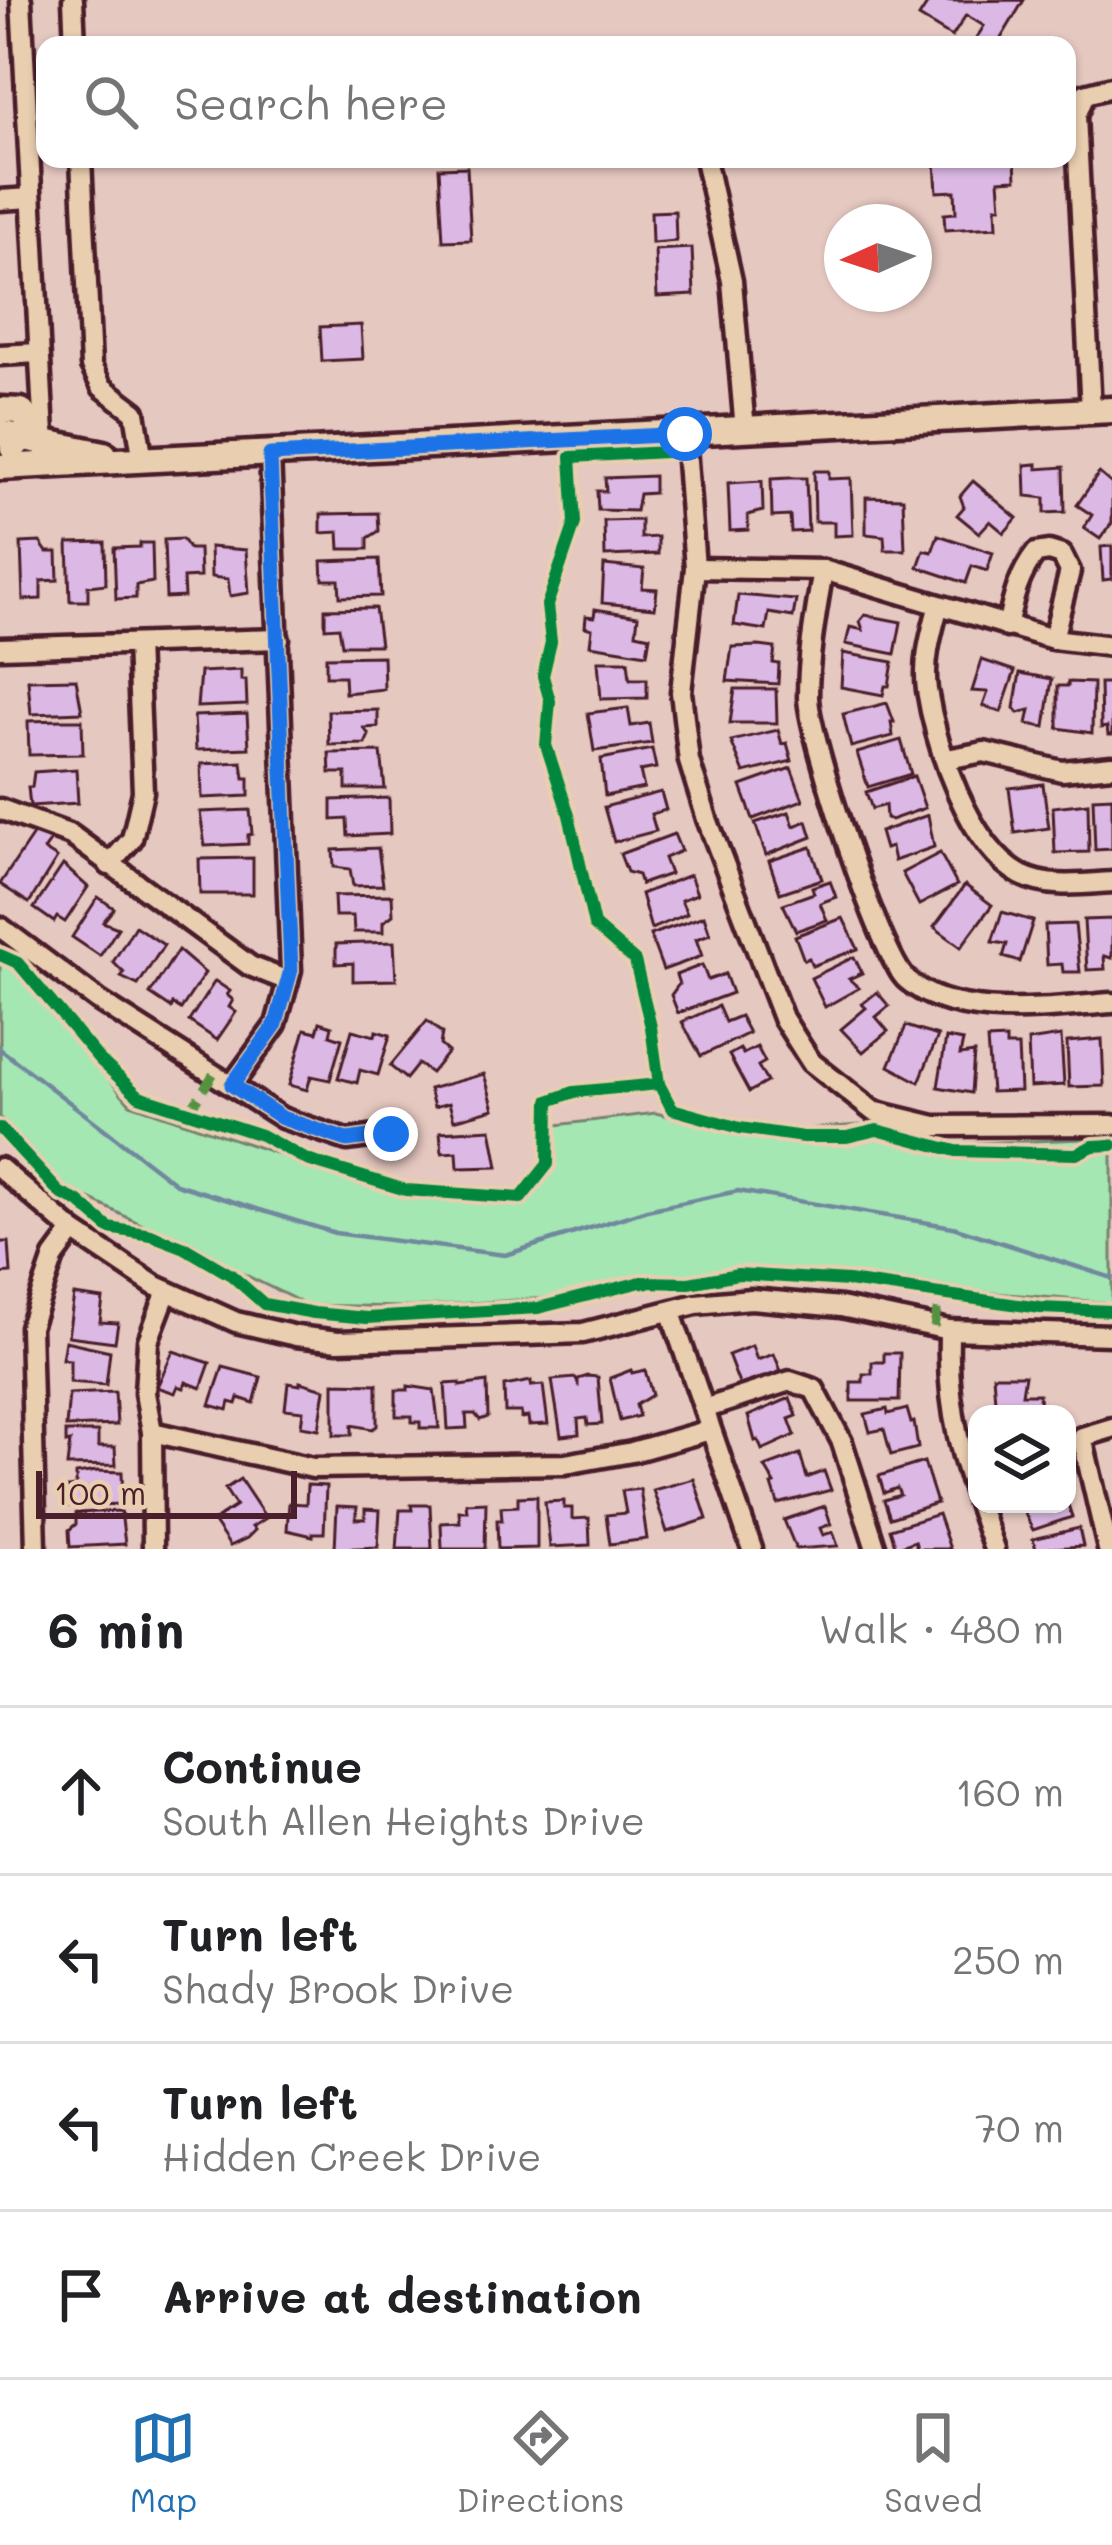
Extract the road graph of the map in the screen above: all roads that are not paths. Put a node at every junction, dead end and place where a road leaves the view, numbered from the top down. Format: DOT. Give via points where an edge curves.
graph roads {
  1 [pos="21,0"];
  2 [pos="73,0"];
  3 [pos="75,36"];
  4 [pos="1112,87"];
  5 [pos="80,168"];
  6 [pos="707,168"];
  7 [pos="32,198"];
  8 [pos="0,200"];
  9 [pos="40,353"];
  10 [pos="0,355"];
  11 [pos="0,410"];
  12 [pos="1101,410"];
  13 [pos="745,430"];
  14 [pos="685,434"];
  15 [pos="31,435"];
  16 [pos="0,454"];
  17 [pos="270,455"];
  18 [pos="139,461"];
  19 [pos="0,467"];
  20 [pos="694,568"];
  21 [pos="823,570"];
  22 [pos="938,608"];
  23 [pos="1007,627"];
  24 [pos="279,639"];
  25 [pos="1052,639"];
  26 [pos="137,644"];
  27 [pos="1112,646"];
  28 [pos="0,648"];
  29 [pos="947,759"];
  30 [pos="1112,766"];
  31 [pos="0,809"];
  32 [pos="109,865"];
  33 [pos="1112,882"];
  34 [pos="0,927"];
  35 [pos="288,981"];
  36 [pos="1112,1003"];
  37 [pos="232,1085"];
  38 [pos="1112,1125"];
  39 [pos="391,1134"];
  40 [pos="0,1168"];
  41 [pos="73,1231"];
  42 [pos="166,1291"];
  43 [pos="670,1312"];
  44 [pos="949,1330"];
  45 [pos="1112,1335"];
  46 [pos="704,1409"];
  47 [pos="1112,1428"];
  48 [pos="710,1430"];
  49 [pos="152,1432"];
  50 [pos="968,1474"];
  51 [pos="982,1513"];
  52 [pos="750,1548"];
  53 [pos="36,1549"];
  54 [pos="153,1549"];
  55 [pos="875,1549"];
  56 [pos="994,1549"];
  57 [pos="1108,1549"];
  1 -- 7 [label="street"];
  2 -- 3 [label="street"];
  4 -- 12 [label="street" via="1090,90 1076,107"];
  5 -- 18 [label="street" via="91,366 102,387 135,412"];
  6 -- 13 [label="street" via="732,281"];
  7 -- 8 [label="street"];
  7 -- 9 [label="street"];
  9 -- 10 [label="street"];
  9 -- 15 [label="street"];
  11 -- 15 [label="main road" via="21,411"];
  12 -- 13 [label="main road"];
  13 -- 14 [label="main road"];
  14 -- 17 [label="main road"];
  14 -- 20 [label="street"];
  15 -- 16 [label="main road"];
  15 -- 18 [label="main road"];
  15 -- 19 [label="main road"];
  17 -- 18 [label="main road"];
  17 -- 24 [label="street"];
  20 -- 21 [label="street"];
  20 -- 38 [label="street" via="681,692 689,761 783,1018 811,1062 873,1111 906,1121"];
  21 -- 22 [label="street"];
  21 -- 36 [label="street" via="808,701 875,920 906,980 947,1001 1004,1010"];
  22 -- 23 [label="street"];
  22 -- 29 [label="street" via="927,689"];
  23 -- 25 [label="street"];
  23 -- 25 [label="street" via="1027,565 1049,551 1062,555 1070,571"];
  24 -- 26 [label="street"];
  24 -- 35 [label="street"];
  25 -- 27 [label="street"];
  26 -- 28 [label="street"];
  26 -- 32 [label="street" via="143,792 132,838"];
  29 -- 30 [label="street" via="984,752 1062,771"];
  29 -- 33 [label="street" via="987,848 1008,866 1039,881"];
  31 -- 32 [label="street" via="71,835"];
  32 -- 35 [label="street" via="250,966"];
  34 -- 37 [label="street"];
  35 -- 37 [label="street" via="276,1024"];
  37 -- 39 [label="street" via="282,1118 347,1140"];
  40 -- 41 [label="street"];
  41 -- 42 [label="street"];
  41 -- 53 [label="street" via="54,1257 30,1327"];
  42 -- 43 [label="street" via="236,1322 338,1341 583,1333"];
  42 -- 49 [label="street" via="148,1341"];
  43 -- 44 [label="street" via="752,1299 841,1306"];
  43 -- 46 [label="street"];
  44 -- 45 [label="street"];
  44 -- 50 [label="street" via="947,1386"];
  46 -- 48 [label="street"];
  46 -- 55 [label="street" via="790,1381 814,1389 842,1442"];
  47 -- 57 [label="street" via="1082,1437"];
  48 -- 49 [label="street" via="565,1464 313,1468"];
  48 -- 52 [label="street"];
  49 -- 54 [label="street"];
  51 -- 56 [label="street"];
}
